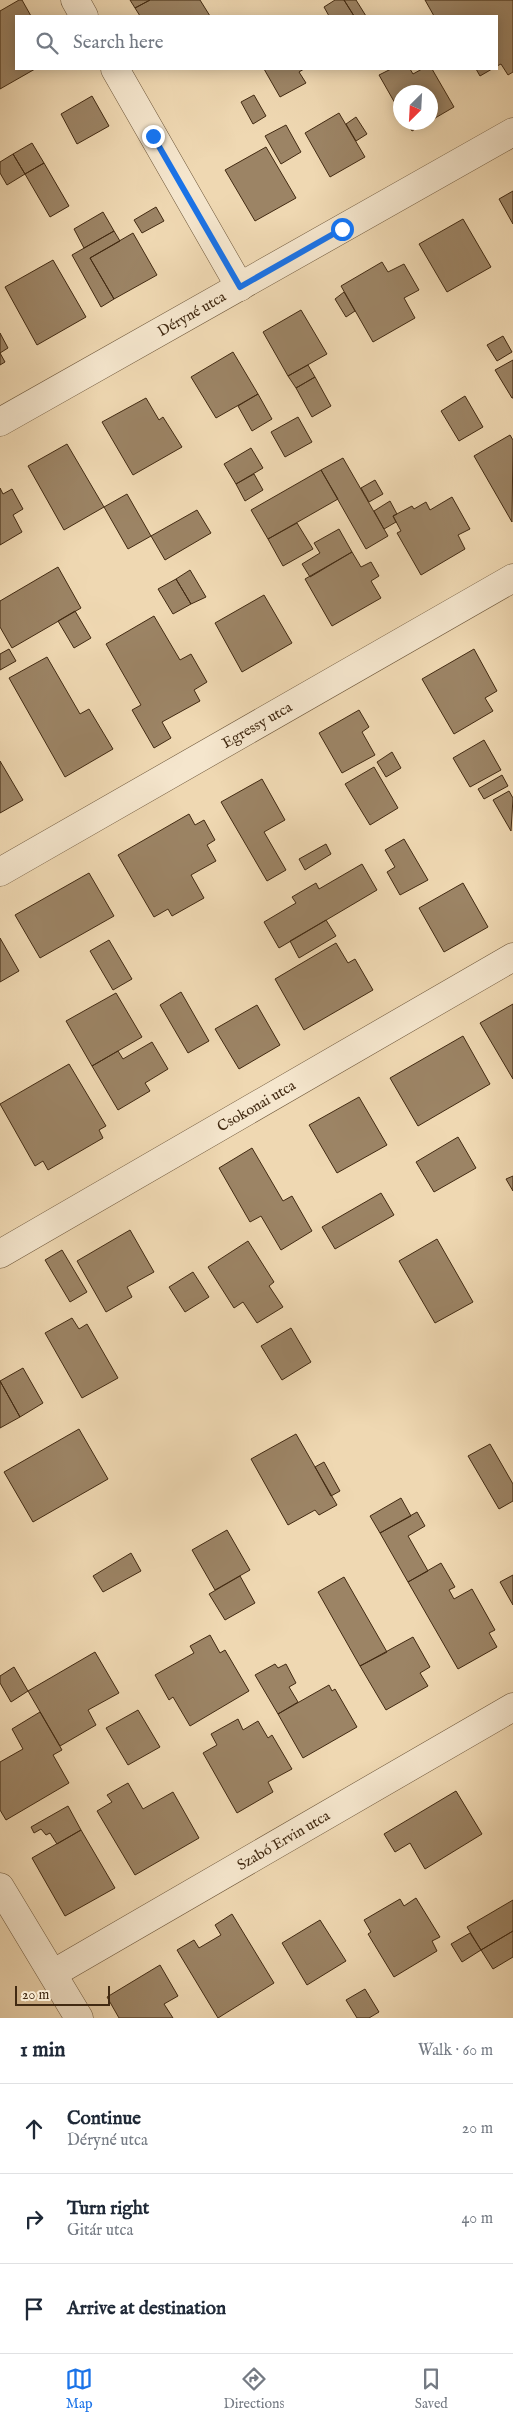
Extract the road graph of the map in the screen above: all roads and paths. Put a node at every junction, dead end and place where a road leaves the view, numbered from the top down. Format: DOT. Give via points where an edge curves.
graph roads {
  1 [pos="75,0"];
  2 [pos="83,15"];
  3 [pos="116,70"];
  4 [pos="513,132"];
  5 [pos="240,287"];
  6 [pos="0,422"];
  7 [pos="513,578"];
  8 [pos="0,872"];
  9 [pos="513,957"];
  10 [pos="0,1254"];
  11 [pos="513,1707"];
  12 [pos="0,1887"];
  13 [pos="54,1973"];
  14 [pos="80,2018"];
  1 -- 2 [label="street"];
  3 -- 5 [label="street"];
  4 -- 5 [label="street, Déryné utca"];
  5 -- 6 [label="street, Déryné utca"];
  7 -- 8 [label="street, Egressy utca"];
  9 -- 10 [label="street, Csokonai utca"];
  11 -- 13 [label="street, Szabó Ervin utca"];
  12 -- 13 [label="street"];
  13 -- 14 [label="street"];
}
